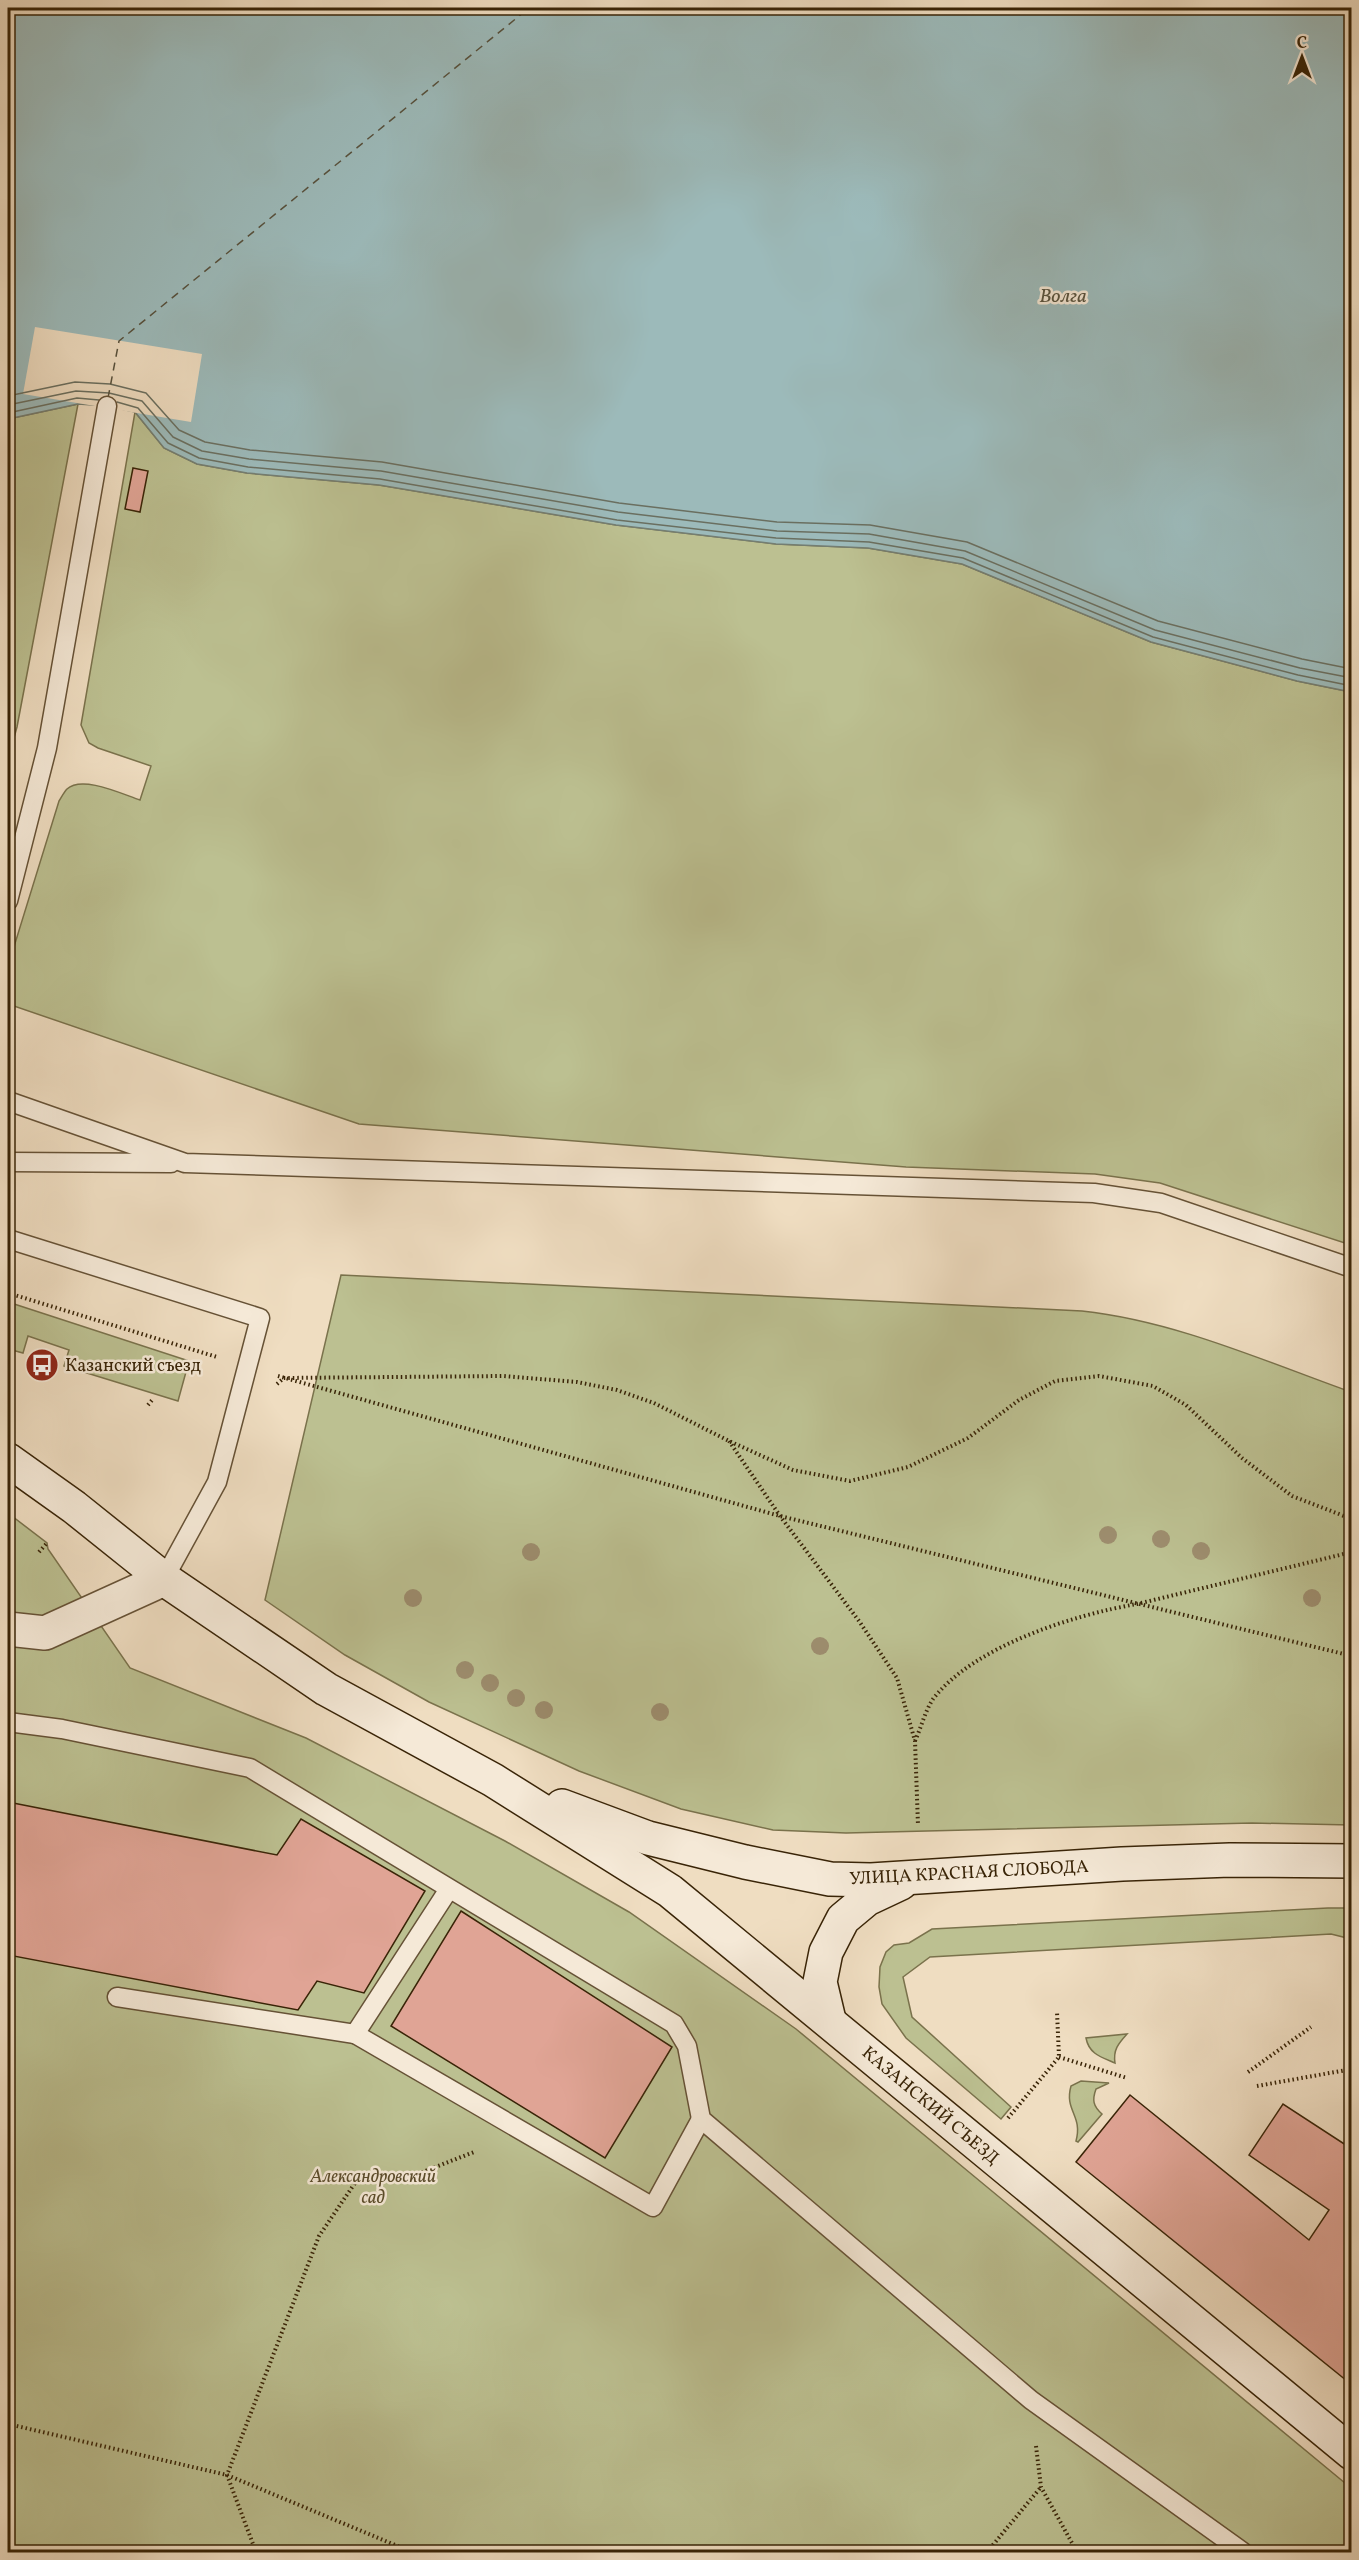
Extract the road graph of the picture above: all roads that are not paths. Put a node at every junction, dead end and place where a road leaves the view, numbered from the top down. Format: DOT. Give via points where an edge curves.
graph roads {
  1 [pos="107,406"];
  2 [pos="8,902"];
  3 [pos="8,1101"];
  4 [pos="8,1162"];
  5 [pos="185,1163"];
  6 [pos="8,1239"];
  7 [pos="1352,1268"];
  8 [pos="8,1460"];
  9 [pos="164,1579"];
  10 [pos="8,1629"];
  11 [pos="8,1722"];
  12 [pos="493,1780"];
  13 [pos="1352,1861"];
  14 [pos="919,1877"];
  15 [pos="449,1889"];
  16 [pos="117,1997"];
  17 [pos="829,2020"];
  18 [pos="355,2034"];
  19 [pos="701,2119"];
  20 [pos="1352,2453"];
  21 [pos="1243,2553"];
  1 -- 2 [label="lane" via="47,748"];
  3 -- 5 [label="lane"];
  4 -- 5 [label="lane"];
  5 -- 7 [label="lane" via="1094,1193 1161,1203"];
  6 -- 9 [label="lane" via="260,1318 217,1482"];
  8 -- 9 [label="main road"];
  9 -- 10 [label="main road" via="45,1634"];
  9 -- 12 [label="main road" via="326,1689"];
  11 -- 15 [label="lane" via="62,1729 250,1768"];
  12 -- 14 [label="main road, УЛИЦА КРАСНАЯ СЛОБОДА" via="648,1838 745,1862 830,1879"];
  12 -- 17 [label="main road, КАЗАНСКИЙ СЪЕЗД" via="670,1890"];
  13 -- 14 [label="main road, УЛИЦА КРАСНАЯ СЛОБОДА" via="1133,1863"];
  14 -- 17 [label="main road" via="884,1889 843,1919 826,1952 820,1982"];
  15 -- 18 [label="lane"];
  15 -- 19 [label="lane" via="674,2024 687,2046"];
  16 -- 18 [label="lane"];
  17 -- 20 [label="main road, КАЗАНСКИЙ СЪЕЗД"];
  18 -- 19 [label="lane" via="653,2207"];
  19 -- 21 [label="lane" via="1031,2400"];
}
